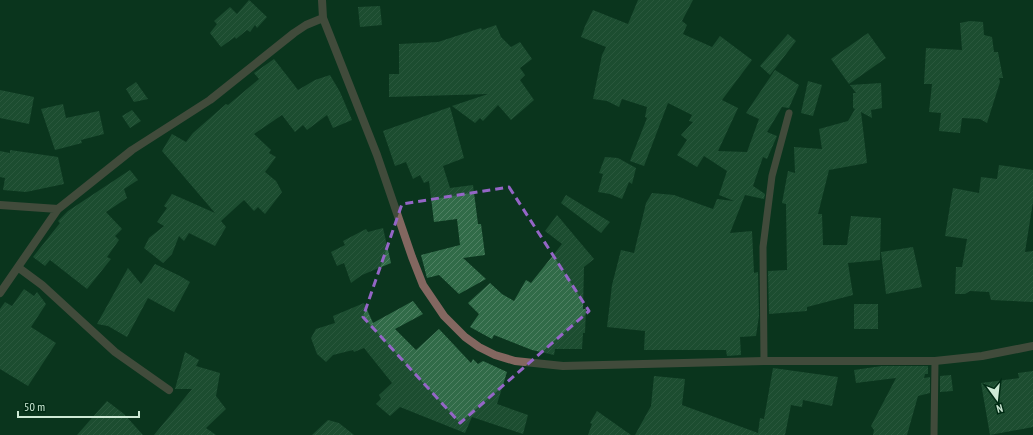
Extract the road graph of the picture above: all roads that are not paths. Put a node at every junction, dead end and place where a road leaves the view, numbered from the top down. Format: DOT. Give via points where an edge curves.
graph roads {
  1 [pos="322,0"];
  2 [pos="323,18"];
  3 [pos="789,113"];
  4 [pos="0,205"];
  5 [pos="58,209"];
  6 [pos="19,268"];
  7 [pos="0,293"];
  8 [pos="1033,346"];
  9 [pos="764,361"];
  10 [pos="935,361"];
  11 [pos="169,390"];
  12 [pos="934,435"];
  1 -- 2 [label="street"];
  2 -- 5 [label="street" via="294,33 210,100 132,150"];
  2 -- 9 [label="street" via="378,155 423,285 444,316 465,337 495,354 539,365"];
  3 -- 9 [label="lane" via="772,176 763,247"];
  4 -- 5 [label="street"];
  5 -- 6 [label="street"];
  6 -- 7 [label="street"];
  6 -- 11 [label="street" via="42,285 115,352"];
  8 -- 10 [label="street" via="982,356"];
  9 -- 10 [label="street"];
  10 -- 12 [label="lane"];
}
